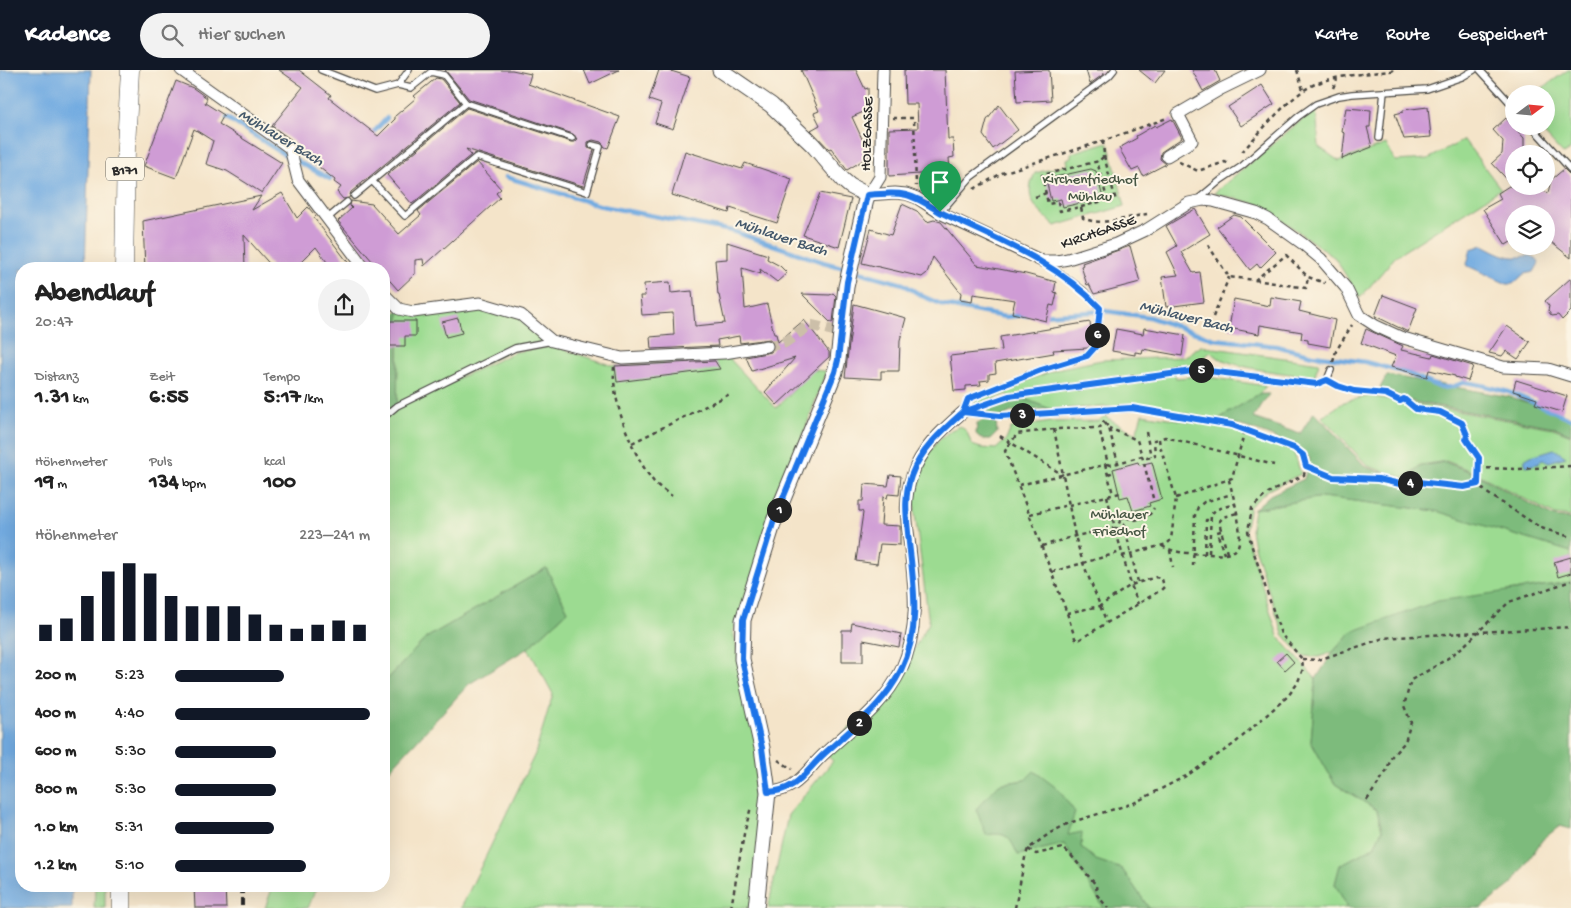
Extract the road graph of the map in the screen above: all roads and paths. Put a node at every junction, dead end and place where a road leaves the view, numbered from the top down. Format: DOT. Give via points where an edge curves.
graph roads {
  1 [pos="130,70"];
  2 [pos="181,70"];
  3 [pos="321,70"];
  4 [pos="409,70"];
  5 [pos="720,70"];
  6 [pos="884,70"];
  7 [pos="1114,70"];
  8 [pos="1260,70"];
  9 [pos="1297,70"];
  10 [pos="1474,70"];
  11 [pos="1480,70"];
  12 [pos="398,85"];
  13 [pos="1303,91"];
  14 [pos="1384,92"];
  15 [pos="1505,97"];
  16 [pos="466,103"];
  17 [pos="1178,114"];
  18 [pos="881,118"];
  19 [pos="1539,135"];
  20 [pos="572,138"];
  21 [pos="1379,138"];
  22 [pos="1103,141"];
  23 [pos="592,145"];
  24 [pos="1104,156"];
  25 [pos="1167,156"];
  26 [pos="1097,161"];
  27 [pos="1231,165"];
  28 [pos="1571,170"];
  29 [pos="373,182"];
  30 [pos="1047,192"];
  31 [pos="967,193"];
  32 [pos="1114,193"];
  33 [pos="867,195"];
  34 [pos="1106,195"];
  35 [pos="354,196"];
  36 [pos="1035,196"];
  37 [pos="917,198"];
  38 [pos="1116,201"];
  39 [pos="1195,201"];
  40 [pos="347,202"];
  41 [pos="1080,207"];
  42 [pos="940,212"];
  43 [pos="1152,213"];
  44 [pos="328,218"];
  45 [pos="1208,245"];
  46 [pos="1042,261"];
  47 [pos="124,262"];
  48 [pos="360,262"];
  49 [pos="1229,277"];
  50 [pos="1308,278"];
  51 [pos="1255,280"];
  52 [pos="1327,283"];
  53 [pos="390,300"];
  54 [pos="1359,315"];
  55 [pos="1213,317"];
  56 [pos="552,341"];
  57 [pos="767,346"];
  58 [pos="1336,351"];
  59 [pos="615,356"];
  60 [pos="1330,370"];
  61 [pos="1571,376"];
  62 [pos="1327,380"];
  63 [pos="732,393"];
  64 [pos="1132,408"];
  65 [pos="390,412"];
  66 [pos="963,412"];
  67 [pos="1105,423"];
  68 [pos="1109,428"];
  69 [pos="1054,429"];
  70 [pos="1245,430"];
  71 [pos="1146,432"];
  72 [pos="1000,436"];
  73 [pos="1159,439"];
  74 [pos="632,443"];
  75 [pos="1010,443"];
  76 [pos="1142,456"];
  77 [pos="1152,457"];
  78 [pos="1239,457"];
  79 [pos="1118,463"];
  80 [pos="1107,464"];
  81 [pos="1274,465"];
  82 [pos="1306,466"];
  83 [pos="1571,466"];
  84 [pos="1479,468"];
  85 [pos="1115,472"];
  86 [pos="1108,474"];
  87 [pos="1063,475"];
  88 [pos="1229,480"];
  89 [pos="1478,484"];
  90 [pos="1019,485"];
  91 [pos="1120,493"];
  92 [pos="1232,494"];
  93 [pos="1113,495"];
  94 [pos="672,496"];
  95 [pos="1107,496"];
  96 [pos="1153,498"];
  97 [pos="1176,498"];
  98 [pos="1235,504"];
  99 [pos="1069,505"];
  100 [pos="1154,508"];
  101 [pos="1237,513"];
  102 [pos="1030,514"];
  103 [pos="1122,516"];
  104 [pos="1141,519"];
  105 [pos="1115,529"];
  106 [pos="1075,536"];
  107 [pos="1571,537"];
  108 [pos="1042,546"];
  109 [pos="1162,546"];
  110 [pos="1170,550"];
  111 [pos="1194,553"];
  112 [pos="1122,554"];
  113 [pos="1130,554"];
  114 [pos="1207,554"];
  115 [pos="1226,554"];
  116 [pos="1083,563"];
  117 [pos="1193,566"];
  118 [pos="1173,567"];
  119 [pos="1052,572"];
  120 [pos="1571,581"];
  121 [pos="1138,582"];
  122 [pos="1131,585"];
  123 [pos="1138,604"];
  124 [pos="1100,606"];
  125 [pos="1067,613"];
  126 [pos="1107,623"];
  127 [pos="1571,627"];
  128 [pos="1478,632"];
  129 [pos="1302,659"];
  130 [pos="777,759"];
  131 [pos="797,772"];
  132 [pos="768,792"];
  133 [pos="1367,800"];
  134 [pos="744,834"];
  135 [pos="1028,849"];
  136 [pos="121,892"];
  137 [pos="121,908"];
  138 [pos="731,908"];
  139 [pos="756,908"];
  140 [pos="1015,908"];
  141 [pos="1108,908"];
  1 -- 47 [label="main road, B171"];
  2 -- 44 [label="street" via="290,148 298,180"];
  3 -- 12 [label="lane" via="375,91"];
  4 -- 12 [label="lane"];
  5 -- 33 [label="main road" via="771,105 813,145 842,180"];
  6 -- 18 [label="street, HOLZGASSE"];
  7 -- 42 [label="lane" via="971,177"];
  8 -- 17 [label="street"];
  9 -- 13 [label="path"];
  10 -- 14 [label="lane" via="1462,78 1427,89"];
  11 -- 15 [label="lane"];
  12 -- 16 [label="lane" via="411,88 431,72 444,75"];
  14 -- 21 [label="lane"];
  14 -- 39 [label="lane" via="1338,96 1316,104"];
  16 -- 20 [label="lane"];
  16 -- 29 [label="lane"];
  17 -- 22 [label="path"];
  17 -- 25 [label="street" via="1192,141"];
  18 -- 33 [label="street, HOLZGASSE" via="880,177"];
  18 -- 37 [label="path" via="914,118"];
  19 -- 28 [label="lane"];
  22 -- 24 [label="path"];
  22 -- 31 [label="path" via="1002,172"];
  23 -- 29 [label="lane" via="600,147 587,192 476,157 405,216"];
  24 -- 26 [label="path"];
  24 -- 32 [label="path"];
  25 -- 27 [label="path" via="1198,171 1225,162"];
  26 -- 30 [label="path" via="1042,175"];
  26 -- 34 [label="path"];
  29 -- 35 [label="lane"];
  30 -- 36 [label="path"];
  30 -- 41 [label="path" via="1048,204 1058,202 1060,211"];
  32 -- 34 [label="path"];
  32 -- 38 [label="path"];
  33 -- 37 [label="street" via="895,193"];
  33 -- 132 [label="main road" via="846,287 835,372 774,520 743,620 742,659 762,748"];
  34 -- 41 [label="path" via="1103,201"];
  37 -- 42 [label="street"];
  39 -- 46 [label="street, KIRCHGASSE" via="1116,244 1068,259"];
  39 -- 54 [label="street" via="1213,201 1268,219 1321,259 1346,288"];
  40 -- 44 [label="lane"];
  41 -- 43 [label="path" via="1083,218 1088,221"];
  42 -- 46 [label="street"];
  44 -- 48 [label="street"];
  45 -- 49 [label="path"];
  46 -- 66 [label="lane" via="1084,291 1100,308 1096,346 1087,356 968,399"];
  49 -- 51 [label="path"];
  49 -- 55 [label="path"];
  50 -- 51 [label="path" via="1306,288"];
  50 -- 51 [label="path" via="1286,255"];
  50 -- 52 [label="path"];
  53 -- 56 [label="street" via="399,309 414,312 480,303 521,315"];
  54 -- 58 [label="path"];
  54 -- 61 [label="street" via="1400,337 1504,366 1548,369"];
  56 -- 59 [label="street"];
  56 -- 65 [label="lane" via="515,348"];
  57 -- 59 [label="street" via="715,354"];
  59 -- 74 [label="path" via="613,380"];
  60 -- 62 [label="lane"];
  62 -- 66 [label="lane" via="1317,384 1200,370 1009,396"];
  62 -- 84 [label="path" via="1354,391 1386,394 1400,401 1404,399 1416,409 1440,412 1462,423 1466,439 1479,458"];
  63 -- 74 [label="path"];
  64 -- 66 [label="lane" via="1000,416"];
  64 -- 70 [label="path"];
  66 -- 132 [label="street" via="928,447 916,465 909,485 906,517 916,607 912,637 901,669 872,711 797,782 784,790"];
  67 -- 68 [label="path"];
  68 -- 76 [label="path" via="1137,440"];
  68 -- 79 [label="path"];
  69 -- 75 [label="path" via="1017,434"];
  69 -- 80 [label="path" via="1099,428"];
  69 -- 87 [label="path"];
  70 -- 78 [label="path"];
  70 -- 82 [label="path" via="1294,448 1303,455"];
  71 -- 77 [label="path"];
  72 -- 75 [label="path"];
  73 -- 77 [label="path" via="1154,440 1155,456"];
  73 -- 78 [label="path" via="1165,436"];
  73 -- 97 [label="path"];
  74 -- 94 [label="path" via="655,482"];
  75 -- 87 [label="path"];
  75 -- 90 [label="path" via="1005,451"];
  76 -- 77 [label="path"];
  76 -- 79 [label="path"];
  76 -- 96 [label="path"];
  78 -- 81 [label="path"];
  78 -- 88 [label="path"];
  79 -- 80 [label="path"];
  80 -- 86 [label="path"];
  80 -- 87 [label="path"];
  82 -- 89 [label="path" via="1333,477 1378,479 1400,484 1418,482 1464,487"];
  82 -- 129 [label="path" via="1304,476 1268,492 1252,508 1248,530 1281,634"];
  83 -- 84 [label="path" via="1519,470"];
  84 -- 89 [label="path"];
  85 -- 86 [label="path"];
  86 -- 93 [label="path"];
  87 -- 90 [label="path"];
  87 -- 99 [label="path"];
  88 -- 92 [label="path"];
  88 -- 97 [label="path"];
  89 -- 107 [label="path" via="1541,528"];
  90 -- 102 [label="path"];
  91 -- 93 [label="path"];
  92 -- 98 [label="path"];
  92 -- 111 [label="path" via="1204,502 1198,507"];
  93 -- 95 [label="path"];
  95 -- 99 [label="path"];
  95 -- 105 [label="path"];
  97 -- 109 [label="path" via="1171,540"];
  98 -- 101 [label="path"];
  98 -- 114 [label="path" via="1214,511 1210,520 1206,520"];
  99 -- 102 [label="path"];
  99 -- 106 [label="path"];
  100 -- 104 [label="path"];
  101 -- 115 [label="path" via="1239,545"];
  101 -- 115 [label="path" via="1221,519 1221,531 1217,532"];
  102 -- 108 [label="path"];
  103 -- 104 [label="path"];
  103 -- 104 [label="path" via="1139,514"];
  103 -- 105 [label="path"];
  103 -- 113 [label="path"];
  105 -- 106 [label="path"];
  105 -- 112 [label="path"];
  106 -- 108 [label="path"];
  106 -- 116 [label="path"];
  108 -- 119 [label="path"];
  109 -- 110 [label="path"];
  109 -- 113 [label="path"];
  110 -- 111 [label="path"];
  110 -- 118 [label="path"];
  111 -- 114 [label="path"];
  111 -- 117 [label="path"];
  112 -- 113 [label="path"];
  112 -- 116 [label="path"];
  112 -- 122 [label="path"];
  113 -- 121 [label="path"];
  114 -- 115 [label="path"];
  116 -- 119 [label="path"];
  116 -- 124 [label="path"];
  119 -- 125 [label="path"];
  120 -- 128 [label="path" via="1509,602"];
  121 -- 122 [label="path"];
  121 -- 123 [label="path" via="1158,577 1164,585"];
  122 -- 123 [label="path"];
  122 -- 124 [label="path"];
  123 -- 126 [label="path"];
  124 -- 125 [label="path"];
  124 -- 126 [label="path"];
  125 -- 126 [label="path" via="1077,641"];
  127 -- 128 [label="path"];
  128 -- 129 [label="path" via="1384,638 1318,660"];
  128 -- 133 [label="path" via="1442,663 1411,680 1404,706 1411,722 1405,742 1392,756 1386,772"];
  129 -- 135 [label="path" via="1303,668 1297,684 1288,696 1234,744 1186,776 1134,803 1069,823"];
  130 -- 131 [label="path"];
  132 -- 139 [label="main road"];
  134 -- 138 [label="path"];
  135 -- 140 [label="path"];
  135 -- 141 [label="path" via="1036,854 1063,848 1096,885 1097,895"];
  136 -- 137 [label="main road"];
}
